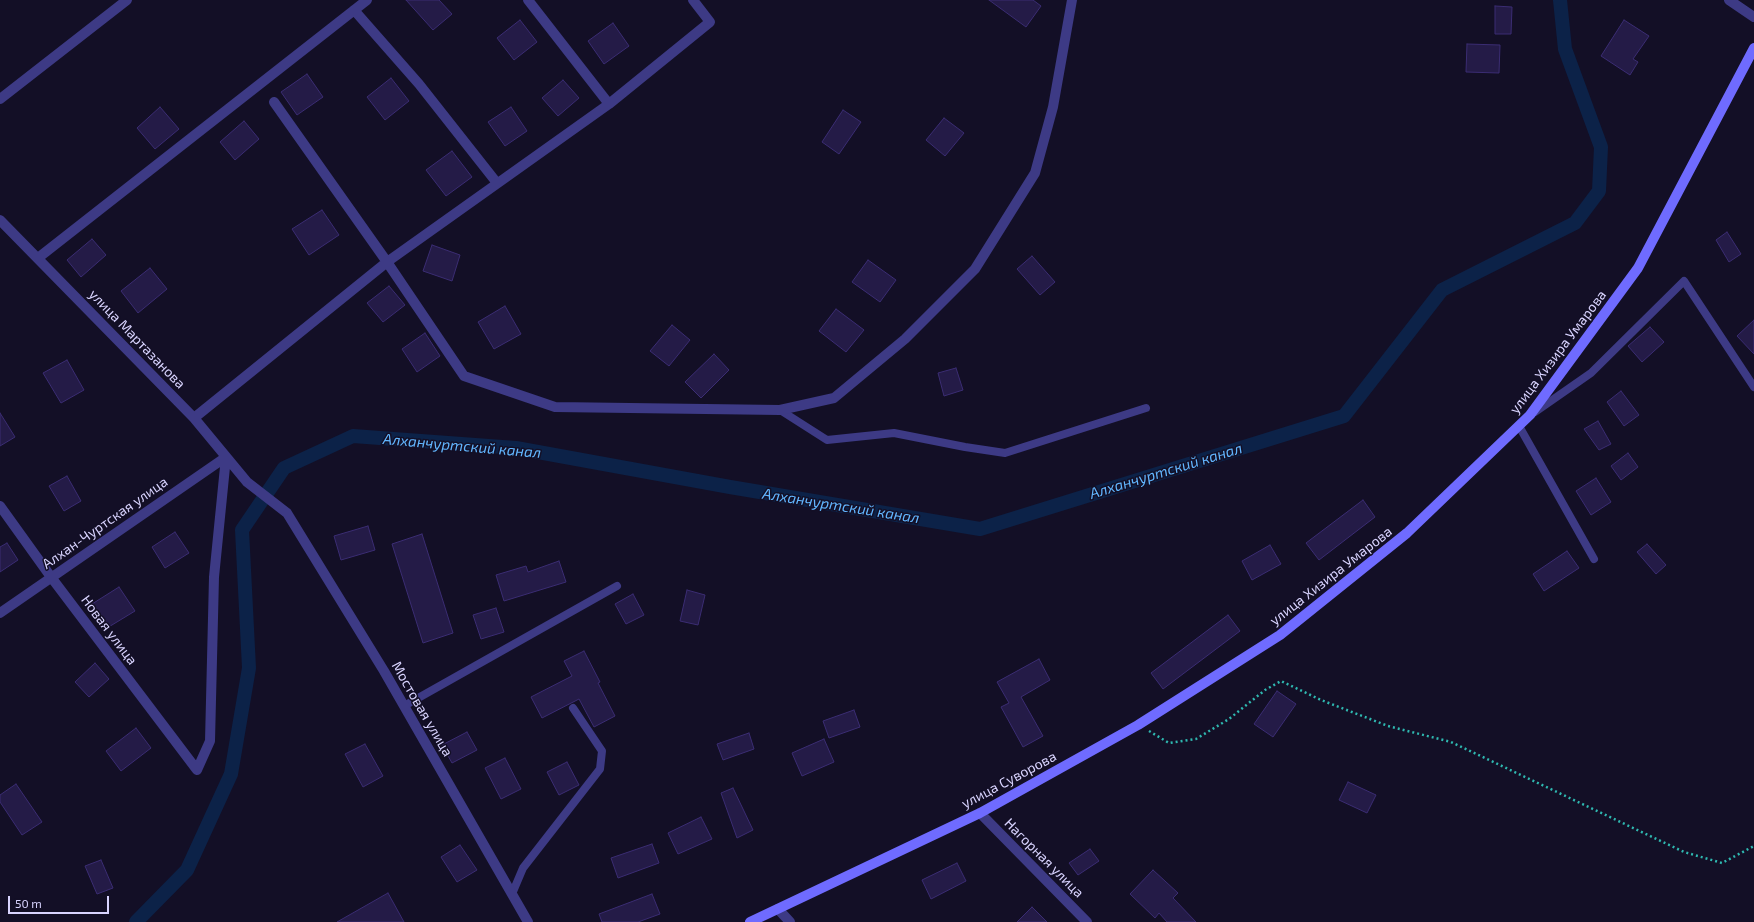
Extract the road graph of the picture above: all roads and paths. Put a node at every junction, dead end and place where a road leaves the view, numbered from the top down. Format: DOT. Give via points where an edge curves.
graph roads {
  1 [pos="127,0"];
  2 [pos="367,0"];
  3 [pos="528,0"];
  4 [pos="693,0"];
  5 [pos="1072,0"];
  6 [pos="1729,0"];
  7 [pos="354,10"];
  8 [pos="1754,17"];
  9 [pos="1754,48"];
  10 [pos="0,99"];
  11 [pos="274,102"];
  12 [pos="609,104"];
  13 [pos="497,183"];
  14 [pos="0,220"];
  15 [pos="38,258"];
  16 [pos="387,262"];
  17 [pos="1754,387"];
  18 [pos="1146,408"];
  19 [pos="780,410"];
  20 [pos="1530,415"];
  21 [pos="194,418"];
  22 [pos="1519,426"];
  23 [pos="226,457"];
  24 [pos="0,506"];
  25 [pos="287,513"];
  26 [pos="1594,559"];
  27 [pos="51,577"];
  28 [pos="617,586"];
  29 [pos="0,613"];
  30 [pos="1270,641"];
  31 [pos="404,706"];
  32 [pos="573,708"];
  33 [pos="1138,725"];
  34 [pos="980,813"];
  35 [pos="1754,846"];
  36 [pos="512,894"];
  37 [pos="778,909"];
  38 [pos="528,922"];
  39 [pos="750,922"];
  40 [pos="790,922"];
  41 [pos="1087,922"];
  1 -- 10 [label="street"];
  2 -- 7 [label="street"];
  3 -- 12 [label="street"];
  4 -- 12 [label="street" via="710,22"];
  5 -- 19 [label="street" via="1053,107 1035,173 974,269 905,339 834,398"];
  6 -- 8 [label="street"];
  7 -- 13 [label="street" via="419,84"];
  7 -- 15 [label="street"];
  9 -- 20 [label="main road, улица Хизира Умарова" via="1638,268"];
  11 -- 16 [label="street"];
  12 -- 13 [label="street"];
  13 -- 16 [label="street"];
  14 -- 15 [label="street, улица Мартазанова"];
  15 -- 21 [label="street, улица Мартазанова"];
  16 -- 19 [label="street" via="464,376 555,407"];
  16 -- 21 [label="street"];
  17 -- 20 [label="lane" via="1684,281 1591,373"];
  18 -- 19 [label="lane" via="1005,453 894,433 827,440"];
  20 -- 22 [label="main road, улица Хизира Умарова"];
  21 -- 23 [label="street, улица Мартазанова"];
  22 -- 26 [label="lane"];
  22 -- 30 [label="main road, улица Хизира Умарова" via="1407,533"];
  23 -- 25 [label="street, улица Мартазанова" via="247,482"];
  23 -- 27 [label="street, Алхан-Чуртская улица"];
  23 -- 27 [label="street, Новая улица" via="214,577 210,741 197,770"];
  24 -- 27 [label="street, Новая улица"];
  25 -- 31 [label="street, Мостовая улица"];
  27 -- 29 [label="street, Алхан-Чуртская улица"];
  28 -- 31 [label="lane"];
  30 -- 33 [label="main road, улица Суворова"];
  31 -- 36 [label="street, Мостовая улица"];
  32 -- 36 [label="lane" via="602,751 600,769 523,868"];
  33 -- 34 [label="main road, улица Суворова"];
  33 -- 35 [label="path" via="1169,743 1196,739 1229,719 1265,690 1282,681 1321,700 1388,726 1451,742 1684,852 1722,863"];
  34 -- 37 [label="main road, улица Суворова"];
  34 -- 41 [label="street, Нагорная улица"];
  36 -- 38 [label="street, Мостовая улица"];
  37 -- 39 [label="main road, улица Суворова"];
  37 -- 40 [label="street"];
}
